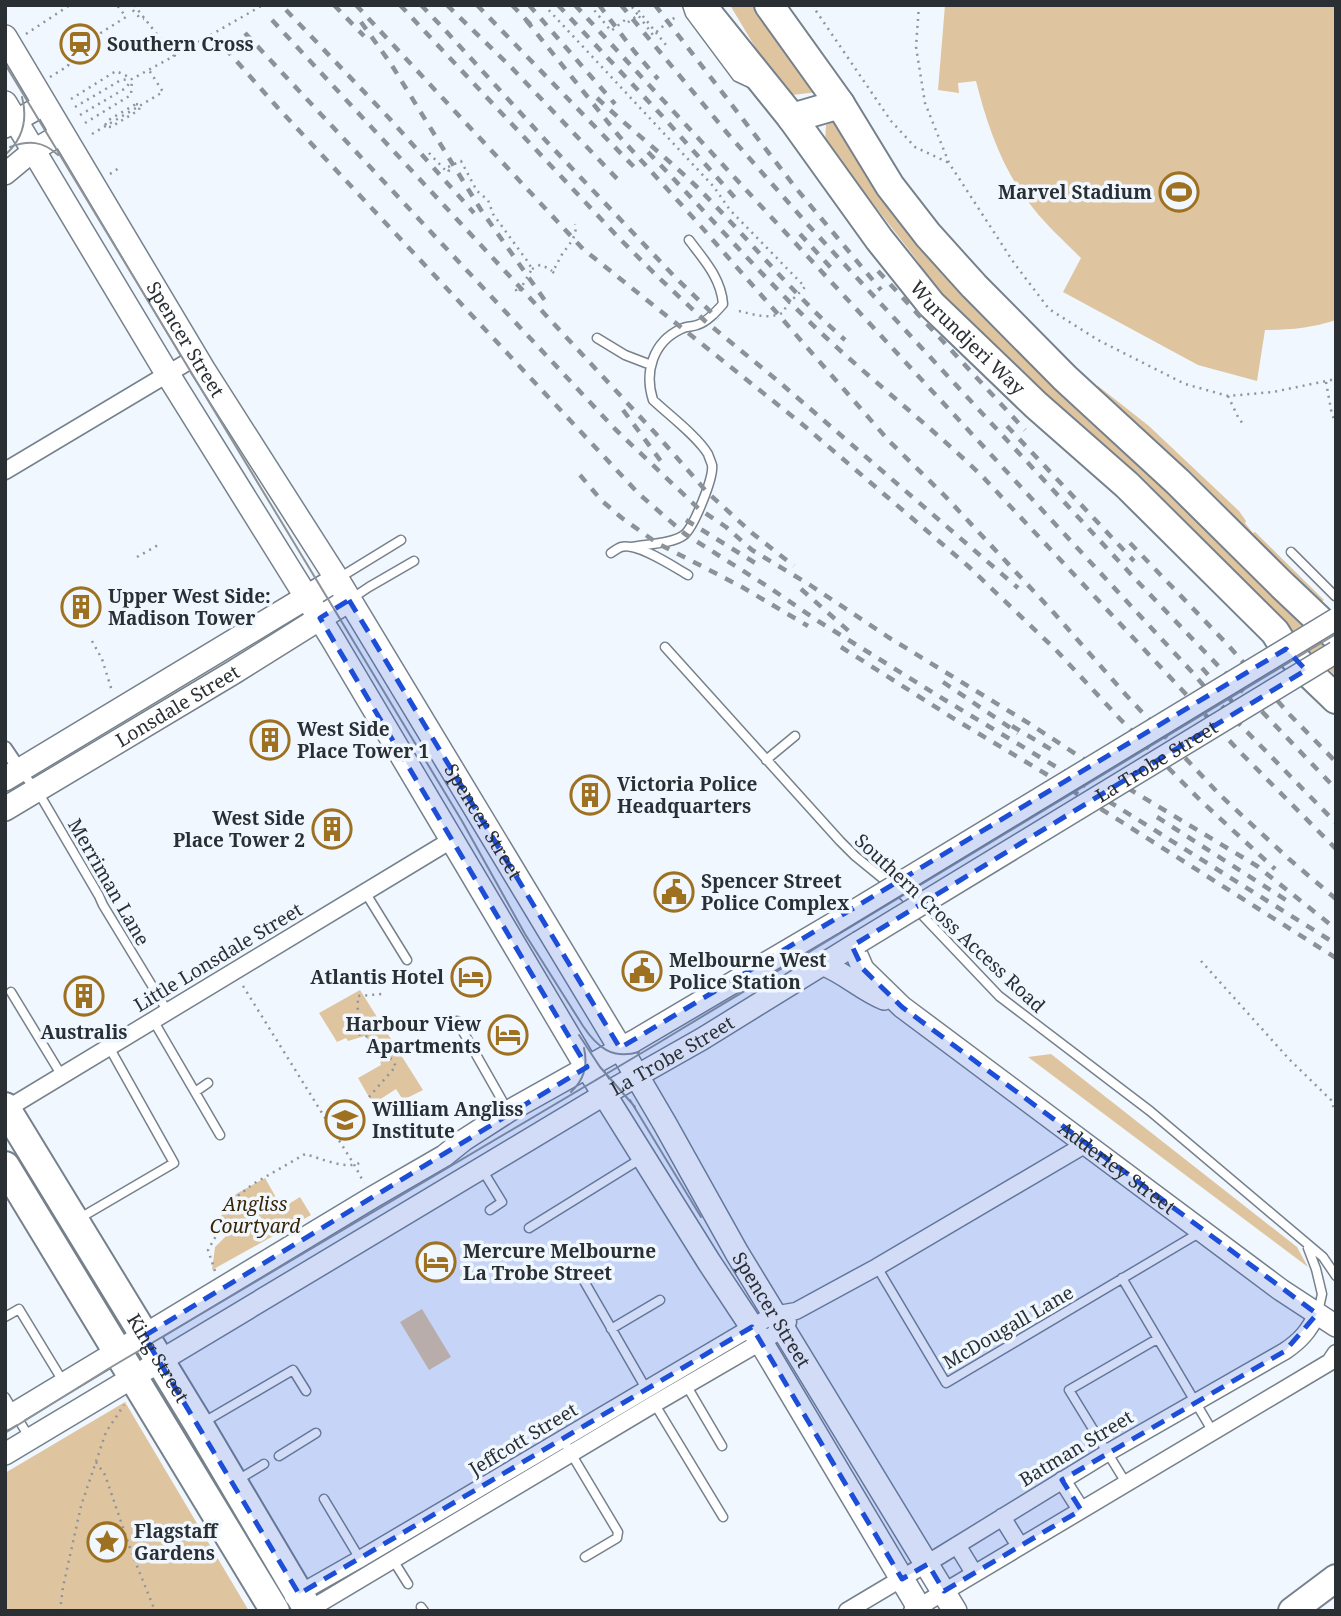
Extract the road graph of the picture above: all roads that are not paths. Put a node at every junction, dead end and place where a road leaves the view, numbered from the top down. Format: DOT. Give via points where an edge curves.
graph roads {
  1 [pos="687,5"];
  2 [pos="769,5"];
  3 [pos="691,10"];
  4 [pos="13,37"];
  5 [pos="771,92"];
  6 [pos="844,103"];
  7 [pos="45,104"];
  8 [pos="9,117"];
  9 [pos="792,118"];
  10 [pos="63,134"];
  11 [pos="34,150"];
  12 [pos="5,174"];
  13 [pos="689,240"];
  14 [pos="597,338"];
  15 [pos="196,356"];
  16 [pos="651,365"];
  17 [pos="167,374"];
  18 [pos="5,471"];
  19 [pos="401,540"];
  20 [pos="631,547"];
  21 [pos="1291,552"];
  22 [pos="611,553"];
  23 [pos="414,561"];
  24 [pos="688,575"];
  25 [pos="337,579"];
  26 [pos="1335,596"];
  27 [pos="307,597"];
  28 [pos="349,600"];
  29 [pos="320,618"];
  30 [pos="1336,619"];
  31 [pos="1275,632"];
  32 [pos="1336,636"];
  33 [pos="665,647"];
  34 [pos="220,649"];
  35 [pos="1336,652"];
  36 [pos="234,671"];
  37 [pos="1336,690"];
  38 [pos="1336,699"];
  39 [pos="80,733"];
  40 [pos="795,736"];
  41 [pos="5,748"];
  42 [pos="94,755"];
  43 [pos="766,760"];
  44 [pos="13,774"];
  45 [pos="37,790"];
  46 [pos="5,809"];
  47 [pos="483,821"];
  48 [pos="453,839"];
  49 [pos="365,892"];
  50 [pos="856,944"];
  51 [pos="407,960"];
  52 [pos="824,965"];
  53 [pos="11,992"];
  54 [pos="902,1007"];
  55 [pos="168,1012"];
  56 [pos="153,1020"];
  57 [pos="457,1021"];
  58 [pos="109,1047"];
  59 [pos="620,1048"];
  60 [pos="588,1066"];
  61 [pos="62,1076"];
  62 [pos="637,1076"];
  63 [pos="208,1083"];
  64 [pos="195,1092"];
  65 [pos="605,1094"];
  66 [pos="6,1109"];
  67 [pos="509,1111"];
  68 [pos="220,1135"];
  69 [pos="1086,1144"];
  70 [pos="644,1156"];
  71 [pos="5,1166"];
  72 [pos="482,1168"];
  73 [pos="490,1210"];
  74 [pos="74,1222"];
  75 [pos="529,1228"];
  76 [pos="1202,1231"];
  77 [pos="1307,1245"];
  78 [pos="877,1267"];
  79 [pos="1336,1276"];
  80 [pos="1122,1278"];
  81 [pos="584,1281"];
  82 [pos="660,1300"];
  83 [pos="1317,1314"];
  84 [pos="5,1317"];
  85 [pos="784,1319"];
  86 [pos="1336,1326"];
  87 [pos="611,1329"];
  88 [pos="757,1334"];
  89 [pos="144,1336"];
  90 [pos="1157,1339"];
  91 [pos="117,1352"];
  92 [pos="1336,1353"];
  93 [pos="160,1362"];
  94 [pos="682,1378"];
  95 [pos="64,1384"];
  96 [pos="129,1390"];
  97 [pos="306,1391"];
  98 [pos="650,1397"];
  99 [pos="1195,1402"];
  100 [pos="8,1410"];
  101 [pos="198,1425"];
  102 [pos="1213,1432"];
  103 [pos="316,1433"];
  104 [pos="30,1439"];
  105 [pos="567,1446"];
  106 [pos="722,1447"];
  107 [pos="1107,1453"];
  108 [pos="5,1454"];
  109 [pos="279,1456"];
  110 [pos="264,1464"];
  111 [pos="1062,1480"];
  112 [pos="1126,1483"];
  113 [pos="235,1487"];
  114 [pos="324,1499"];
  115 [pos="891,1505"];
  116 [pos="211,1506"];
  117 [pos="1081,1510"];
  118 [pos="723,1517"];
  119 [pos="1002,1517"];
  120 [pos="866,1519"];
  121 [pos="957,1545"];
  122 [pos="1020,1546"];
  123 [pos="388,1552"];
  124 [pos="585,1557"];
  125 [pos="928,1564"];
  126 [pos="365,1566"];
  127 [pos="974,1573"];
  128 [pos="1336,1578"];
  129 [pos="902,1579"];
  130 [pos="408,1584"];
  131 [pos="950,1601"];
  132 [pos="306,1606"];
  133 [pos="274,1609"];
  134 [pos="918,1609"];
  135 [pos="848,1611"];
  136 [pos="1292,1611"];
  1 -- 5 [label="lane" via="737,77"];
  2 -- 6 [label="highway, Wurundjeri Way"];
  3 -- 5 [label="highway, Wurundjeri Way"];
  4 -- 7 [label="main road, Spencer Street"];
  5 -- 9 [label="highway, Wurundjeri Way"];
  6 -- 9 [label="highway"];
  6 -- 32 [label="highway, Wurundjeri Way" via="890,186 974,286"];
  7 -- 8 [label="street"];
  7 -- 10 [label="main road, Spencer Street"];
  8 -- 11 [label="main road, Spencer Street"];
  9 -- 31 [label="highway, Wurundjeri Way" via="932,304 1127,485"];
  10 -- 11 [label="street"];
  10 -- 15 [label="main road, Spencer Street"];
  11 -- 12 [label="street"];
  11 -- 17 [label="main road, Spencer Street"];
  13 -- 16 [label="lane" via="718,282 723,304 702,323 679,330 655,354"];
  14 -- 16 [label="lane"];
  15 -- 17 [label="street"];
  15 -- 25 [label="main road, Spencer Street"];
  16 -- 20 [label="lane" via="653,400 700,444 712,466 699,511 685,534"];
  17 -- 18 [label="street"];
  17 -- 27 [label="main road, Spencer Street"];
  19 -- 25 [label="lane"];
  20 -- 22 [label="lane"];
  20 -- 24 [label="lane"];
  21 -- 26 [label="lane"];
  23 -- 28 [label="lane"];
  25 -- 27 [label="main road, Lonsdale Street"];
  25 -- 28 [label="main road, Spencer Street"];
  27 -- 29 [label="main road, Spencer Street"];
  27 -- 34 [label="main road, Lonsdale Street"];
  28 -- 29 [label="main road, Lonsdale Street"];
  28 -- 47 [label="main road, Spencer Street"];
  29 -- 36 [label="main road, Lonsdale Street"];
  29 -- 48 [label="main road, Spencer Street"];
  30 -- 59 [label="street, La Trobe Street, bridge"];
  31 -- 37 [label="main road, Wurundjeri Way"];
  31 -- 38 [label="highway, Wurundjeri Way"];
  33 -- 43 [label="lane, Southern Cross Access Road"];
  34 -- 36 [label="main road"];
  34 -- 39 [label="main road, Lonsdale Street"];
  35 -- 50 [label="street, La Trobe Street, bridge"];
  36 -- 42 [label="main road, Lonsdale Street"];
  39 -- 42 [label="main road"];
  39 -- 44 [label="main road, Lonsdale Street"];
  40 -- 43 [label="lane"];
  41 -- 44 [label="street"];
  42 -- 45 [label="main road, Lonsdale Street"];
  43 -- 77 [label="lane, Southern Cross Access Road" via="840,841 917,910 999,996 1150,1111"];
  44 -- 45 [label="lane, Merriman Lane"];
  45 -- 46 [label="main road, Lonsdale Street"];
  45 -- 55 [label="lane, Merriman Lane"];
  47 -- 48 [label="main road"];
  47 -- 59 [label="main road, Spencer Street"];
  48 -- 49 [label="street, Little Lonsdale Street"];
  48 -- 60 [label="main road, Spencer Street"];
  49 -- 51 [label="lane"];
  49 -- 55 [label="street, Little Lonsdale Street"];
  50 -- 52 [label="street, La Trobe Street"];
  50 -- 54 [label="street, Adderley Street" via="863,969"];
  52 -- 54 [label="street, Adderley Street"];
  52 -- 62 [label="street, La Trobe Street"];
  53 -- 61 [label="lane"];
  54 -- 69 [label="street, Adderley Street"];
  55 -- 56 [label="street, Little Lonsdale Street"];
  56 -- 58 [label="street, Little Lonsdale Street"];
  56 -- 64 [label="lane"];
  57 -- 67 [label="lane"];
  58 -- 61 [label="street, Little Lonsdale Street"];
  58 -- 74 [label="lane" via="174,1163"];
  59 -- 60 [label="street, La Trobe Street"];
  59 -- 62 [label="main road, Spencer Street"];
  60 -- 65 [label="main road, Spencer Street"];
  60 -- 67 [label="street, La Trobe Street"];
  61 -- 66 [label="street, Little Lonsdale Street"];
  62 -- 65 [label="street, La Trobe Street"];
  62 -- 85 [label="main road, Spencer Street" via="737,1253"];
  63 -- 64 [label="lane"];
  64 -- 68 [label="lane"];
  65 -- 70 [label="main road, Spencer Street"];
  65 -- 72 [label="street, La Trobe Street"];
  66 -- 74 [label="highway, King Street"];
  67 -- 89 [label="street, La Trobe Street" via="444,1156"];
  69 -- 76 [label="street, Adderley Street"];
  69 -- 78 [label="street, Jeffcott Street"];
  70 -- 75 [label="lane"];
  70 -- 88 [label="main road, Spencer Street"];
  71 -- 91 [label="highway, King Street"];
  72 -- 73 [label="lane" via="502,1202"];
  72 -- 93 [label="street, La Trobe Street"];
  74 -- 89 [label="highway, King Street"];
  76 -- 80 [label="lane, McDougall Lane"];
  76 -- 83 [label="street, Adderley Street"];
  77 -- 79 [label="lane, Southern Cross Access Road"];
  77 -- 83 [label="lane" via="1322,1294"];
  78 -- 80 [label="lane, McDougall Lane" via="946,1383"];
  78 -- 85 [label="street, Jeffcott Street"];
  80 -- 90 [label="lane"];
  81 -- 87 [label="lane"];
  82 -- 87 [label="lane"];
  83 -- 86 [label="street, Adderley Street"];
  83 -- 99 [label="street, Batman Street" via="1310,1329 1292,1346"];
  84 -- 95 [label="lane" via="19,1309"];
  85 -- 88 [label="street, Jeffcott Street"];
  85 -- 115 [label="main road, Spencer Street"];
  87 -- 98 [label="lane"];
  88 -- 94 [label="street, Jeffcott Street"];
  88 -- 120 [label="main road, Spencer Street"];
  89 -- 91 [label="street, La Trobe Street"];
  89 -- 93 [label="highway, King Street"];
  90 -- 99 [label="lane"];
  90 -- 107 [label="lane" via="1069,1390"];
  91 -- 95 [label="street, La Trobe Street"];
  91 -- 96 [label="highway, King Street"];
  92 -- 102 [label="street" via="1331,1362"];
  93 -- 96 [label="street, La Trobe Street"];
  93 -- 101 [label="highway, King Street"];
  94 -- 98 [label="street, Jeffcott Street"];
  94 -- 106 [label="lane"];
  95 -- 100 [label="street, La Trobe Street"];
  96 -- 104 [label="street, La Trobe Street"];
  96 -- 116 [label="highway, King Street"];
  97 -- 101 [label="lane" via="293,1370"];
  98 -- 105 [label="street, Jeffcott Street"];
  98 -- 118 [label="lane"];
  99 -- 102 [label="lane"];
  99 -- 107 [label="street, Batman Street"];
  100 -- 104 [label="lane"];
  101 -- 113 [label="highway, King Street"];
  102 -- 112 [label="street"];
  103 -- 109 [label="lane"];
  104 -- 108 [label="street, La Trobe Street"];
  105 -- 123 [label="street, Jeffcott Street"];
  105 -- 124 [label="lane" via="618,1532 617,1538"];
  107 -- 111 [label="street, Batman Street"];
  107 -- 112 [label="lane"];
  110 -- 113 [label="lane"];
  111 -- 117 [label="street"];
  111 -- 119 [label="street, Batman Street"];
  112 -- 117 [label="street"];
  113 -- 116 [label="highway"];
  113 -- 132 [label="highway, King Street"];
  114 -- 126 [label="lane"];
  115 -- 120 [label="main road"];
  115 -- 125 [label="main road, Spencer Street"];
  116 -- 133 [label="highway, King Street"];
  117 -- 122 [label="street"];
  119 -- 121 [label="street, Batman Street"];
  119 -- 122 [label="street"];
  120 -- 129 [label="main road, Spencer Street"];
  121 -- 125 [label="street, Batman Street"];
  121 -- 127 [label="street"];
  122 -- 127 [label="street"];
  123 -- 126 [label="street, Jeffcott Street"];
  123 -- 130 [label="lane"];
  125 -- 129 [label="street, Batman Street"];
  125 -- 131 [label="main road, Spencer Street"];
  126 -- 132 [label="street, Jeffcott Street"];
  127 -- 131 [label="street"];
  128 -- 136 [label="main road"];
  129 -- 134 [label="main road, Spencer Street"];
  129 -- 135 [label="street, Batman Street"];
  131 -- 134 [label="street"];
  132 -- 133 [label="street, Jeffcott Street"];
}
